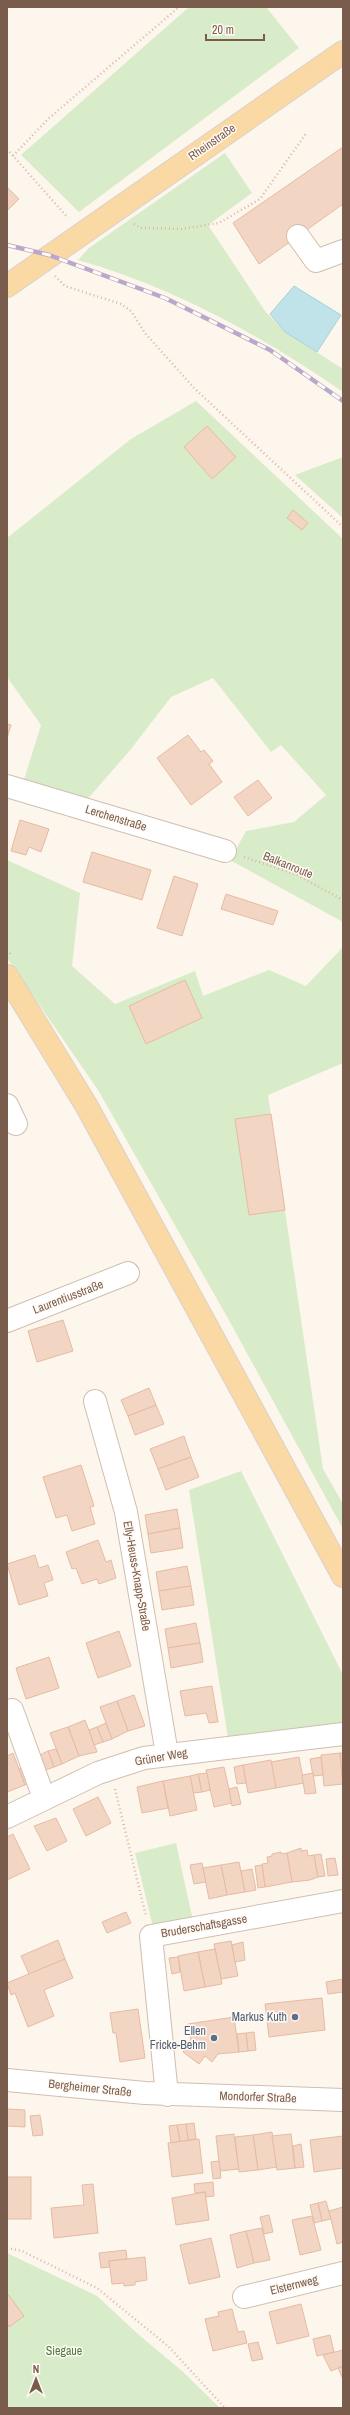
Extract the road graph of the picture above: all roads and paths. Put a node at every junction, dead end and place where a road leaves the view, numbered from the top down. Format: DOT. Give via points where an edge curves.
graph roads {
  1 [pos="179,7"];
  2 [pos="343,52"];
  3 [pos="307,132"];
  4 [pos="7,149"];
  5 [pos="13,156"];
  6 [pos="112,212"];
  7 [pos="82,233"];
  8 [pos="298,236"];
  9 [pos="343,251"];
  10 [pos="43,260"];
  11 [pos="7,286"];
  12 [pos="343,527"];
  13 [pos="7,786"];
  14 [pos="225,851"];
  15 [pos="343,900"];
  16 [pos="7,976"];
  17 [pos="128,1273"];
  18 [pos="7,1320"];
  19 [pos="95,1401"];
  20 [pos="343,1576"];
  21 [pos="12,1710"];
  22 [pos="343,1734"];
  23 [pos="167,1754"];
  24 [pos="110,1769"];
  25 [pos="44,1798"];
  26 [pos="7,1817"];
  27 [pos="343,1901"];
  28 [pos="151,1936"];
  29 [pos="7,2080"];
  30 [pos="170,2095"];
  31 [pos="343,2100"];
  32 [pos="7,2248"];
  33 [pos="343,2273"];
  34 [pos="244,2297"];
  35 [pos="225,2408"];
  1 -- 5 [label="path" via="48,119"];
  2 -- 6 [label="main road, Rheinstraße"];
  3 -- 6 [label="path" via="260,199 219,223 182,229 140,228"];
  4 -- 5 [label="path"];
  5 -- 7 [label="path"];
  6 -- 7 [label="main road, Rheinstraße"];
  7 -- 10 [label="main road, Rheinstraße"];
  8 -- 9 [label="street" via="316,261"];
  10 -- 11 [label="main road, Rheinstraße"];
  10 -- 12 [label="path" via="65,286 121,304 132,311 145,333 194,388"];
  13 -- 14 [label="street, Lerchenstraße"];
  14 -- 15 [label="path, Balkanroute" via="297,876"];
  16 -- 20 [label="main road" via="86,1105"];
  17 -- 18 [label="street, Laurentiusstraße"];
  19 -- 23 [label="street, Elly-Heuss-Knapp-Straße" via="126,1512"];
  21 -- 25 [label="street"];
  22 -- 23 [label="street, Grüner Weg"];
  23 -- 24 [label="street, Grüner Weg"];
  24 -- 25 [label="street, Grüner Weg"];
  24 -- 28 [label="path"];
  25 -- 26 [label="street, Grüner Weg"];
  27 -- 28 [label="street, Bruderschaftsgasse"];
  28 -- 30 [label="street, Bruderschaftsgasse"];
  29 -- 30 [label="street, Bergheimer Straße"];
  30 -- 31 [label="street, Mondorfer Straße"];
  32 -- 35 [label="path" via="22,2251 97,2288 168,2346"];
  33 -- 34 [label="street, Elsternweg"];
}
